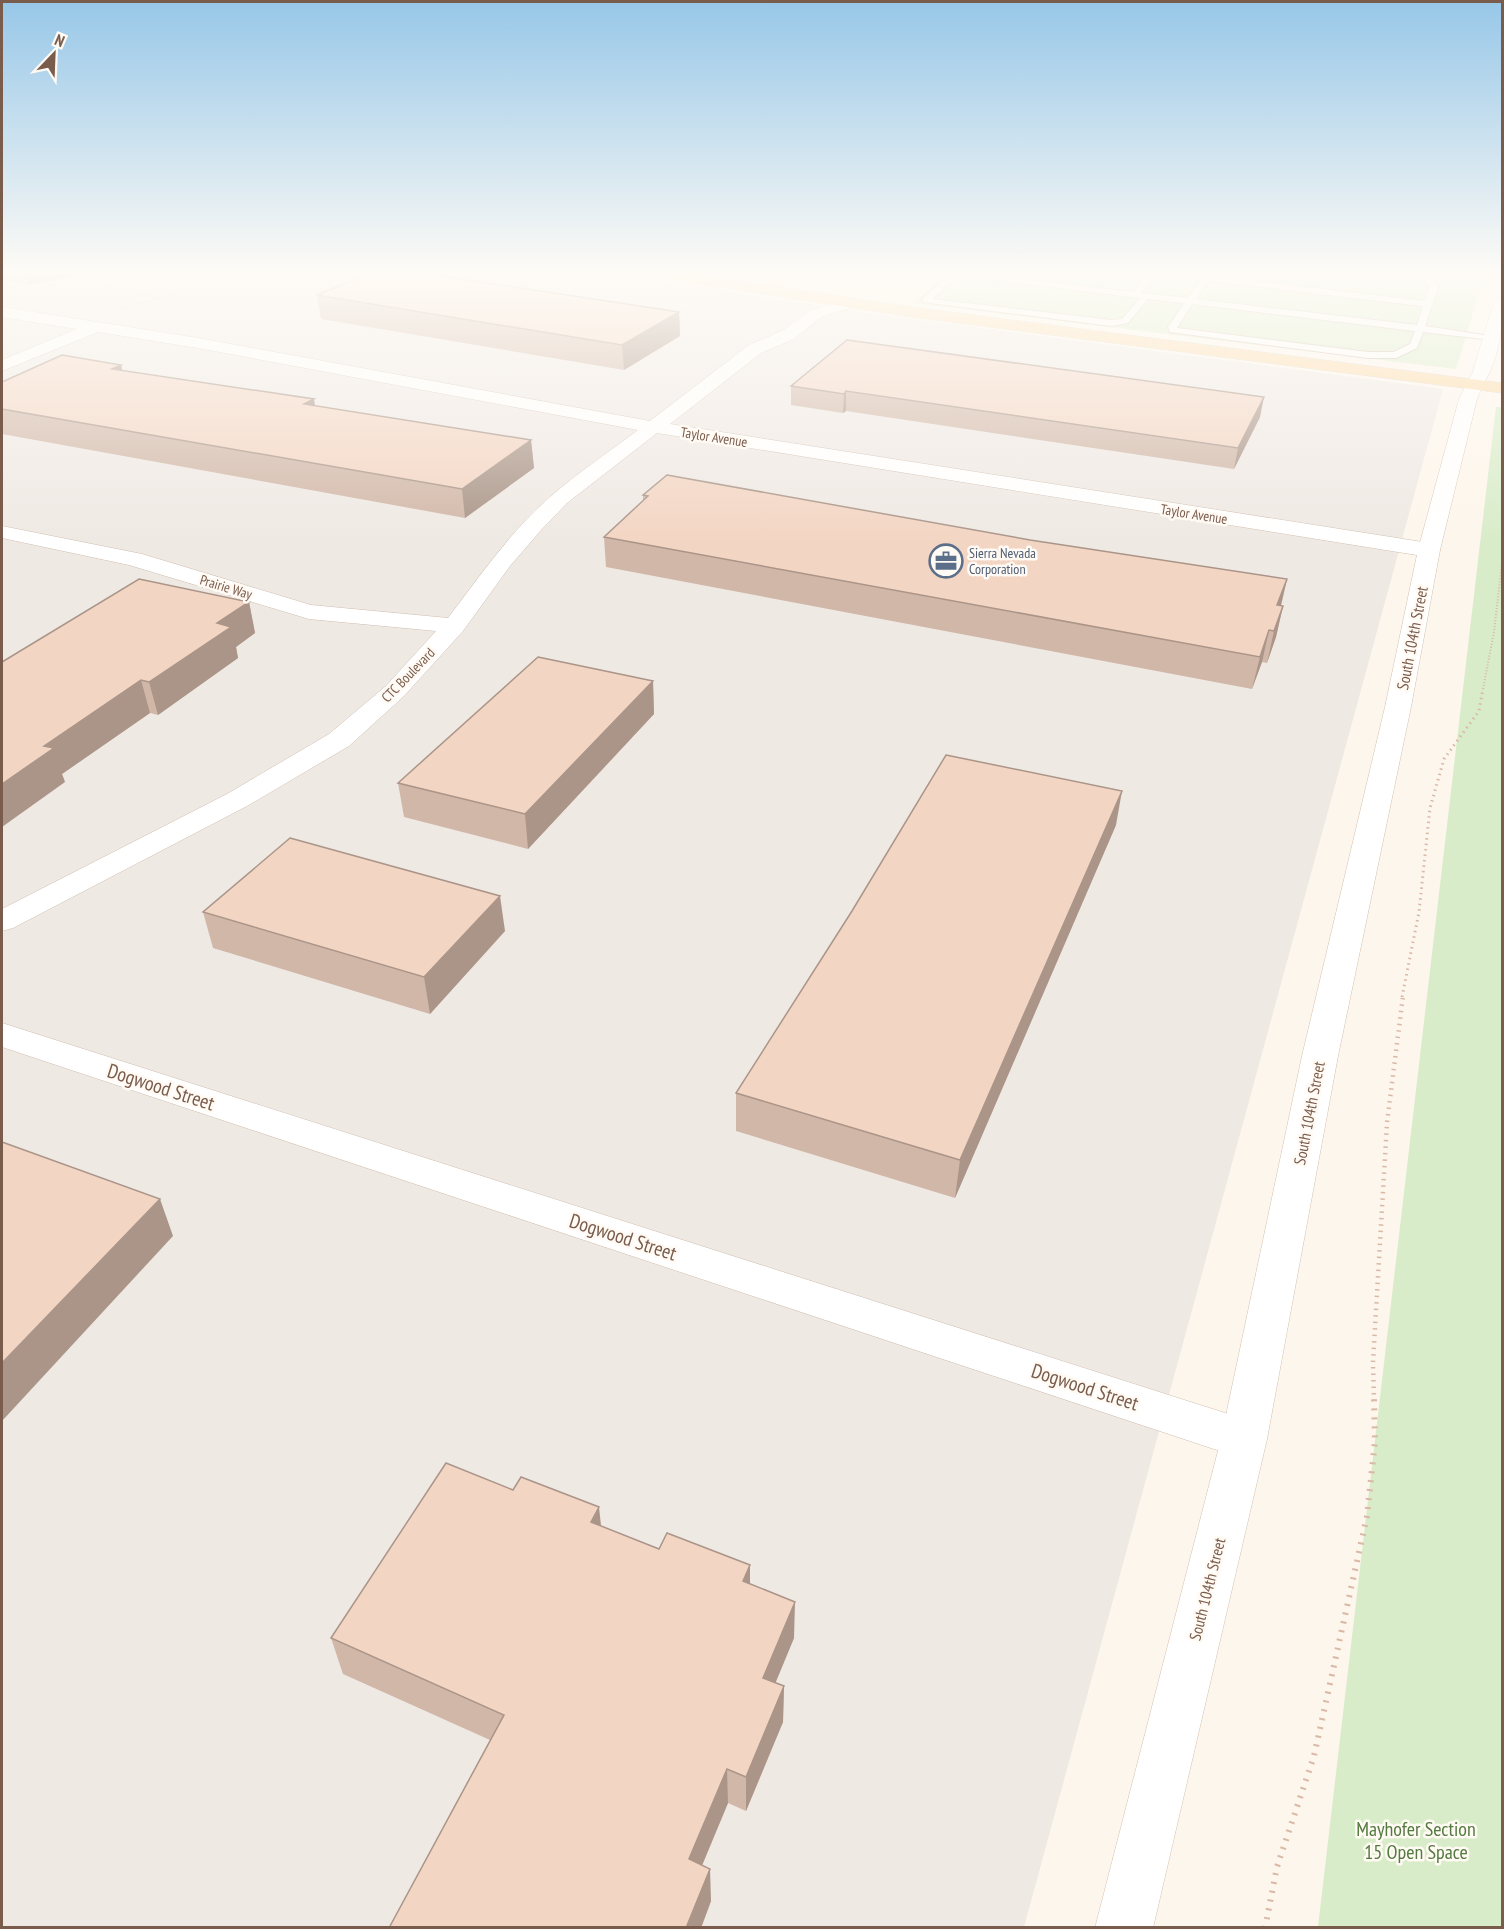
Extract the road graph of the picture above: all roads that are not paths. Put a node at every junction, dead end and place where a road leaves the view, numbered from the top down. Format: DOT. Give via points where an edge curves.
graph roads {
  1 [pos="305,364"];
  2 [pos="736,364"];
  3 [pos="1319,364"];
  4 [pos="1484,364"];
  5 [pos="1488,386"];
  6 [pos="654,427"];
  7 [pos="2,532"];
  8 [pos="1429,550"];
  9 [pos="454,626"];
  10 [pos="2,921"];
  11 [pos="2,1035"];
  12 [pos="1244,1439"];
  13 [pos="1124,1928"];
  1 -- 6 [label="street, Taylor Avenue"];
  2 -- 6 [label="street, CTC Boulevard"];
  3 -- 5 [label="main road"];
  4 -- 5 [label="street, South 104th Street" via="1481,374"];
  5 -- 8 [label="street, South 104th Street" via="1468,399"];
  6 -- 8 [label="street, Taylor Avenue"];
  6 -- 9 [label="street, CTC Boulevard" via="534,524"];
  7 -- 9 [label="street, Prairie Way" via="134,559 309,612"];
  8 -- 12 [label="street, South 104th Street" via="1320,1056"];
  9 -- 10 [label="street, CTC Boulevard" via="395,691 339,740 237,800"];
  11 -- 12 [label="street, Dogwood Street"];
  12 -- 13 [label="street, South 104th Street"];
}
